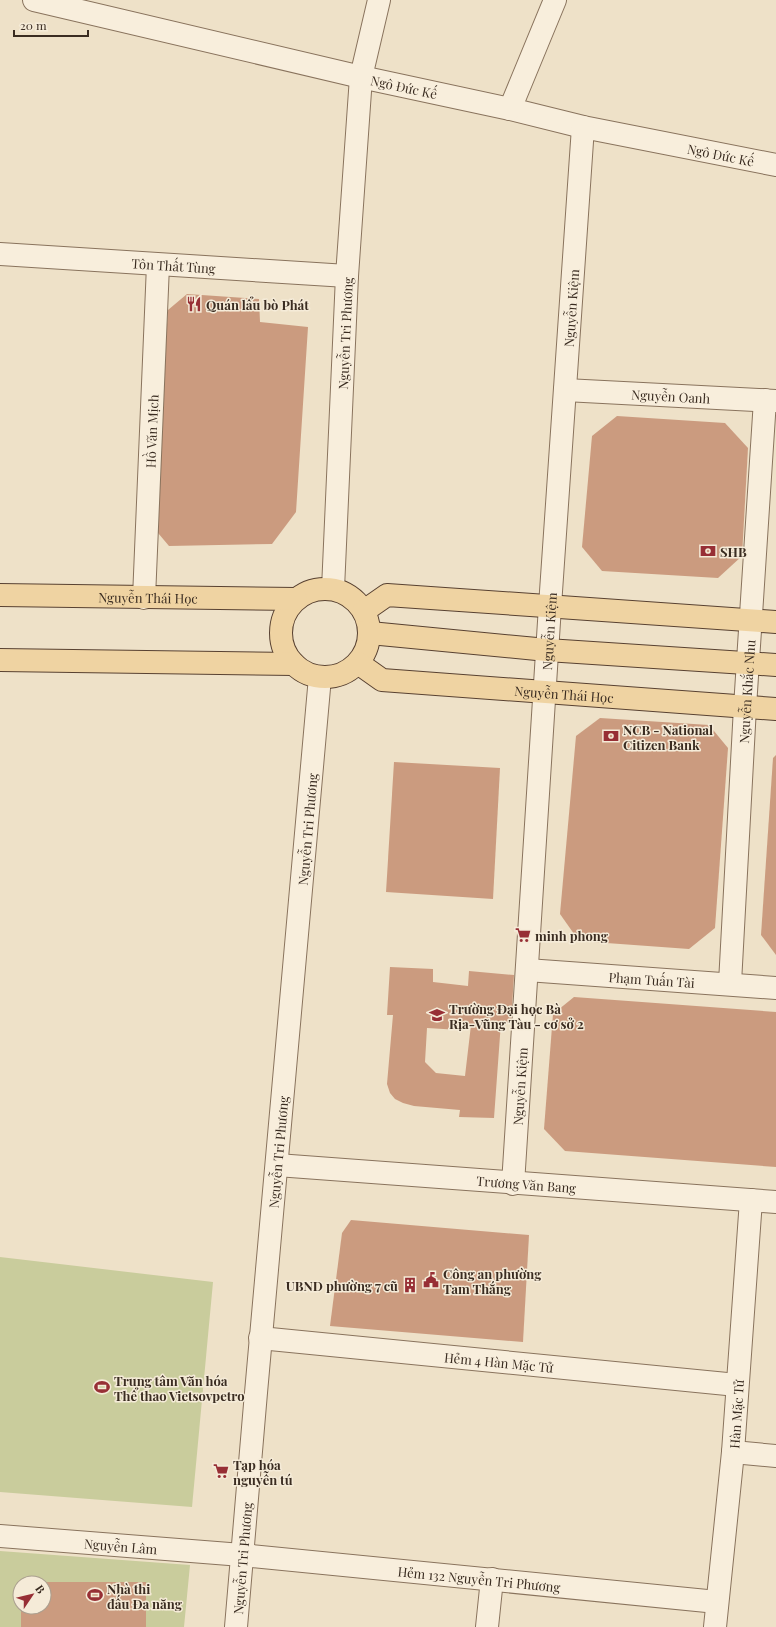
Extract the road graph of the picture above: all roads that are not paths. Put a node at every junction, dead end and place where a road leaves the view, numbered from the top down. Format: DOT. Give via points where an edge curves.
graph roads {
  1 [pos="34,0"];
  2 [pos="379,0"];
  3 [pos="555,0"];
  4 [pos="361,77"];
  5 [pos="510,109"];
  6 [pos="583,127"];
  7 [pos="776,165"];
  8 [pos="0,254"];
  9 [pos="158,265"];
  10 [pos="347,276"];
  11 [pos="565,390"];
  12 [pos="771,400"];
  13 [pos="333,589"];
  14 [pos="0,595"];
  15 [pos="144,598"];
  16 [pos="296,599"];
  17 [pos="550,606"];
  18 [pos="364,611"];
  19 [pos="752,621"];
  20 [pos="776,622"];
  21 [pos="370,633"];
  22 [pos="547,650"];
  23 [pos="0,660"];
  24 [pos="358,663"];
  25 [pos="748,663"];
  26 [pos="294,664"];
  27 [pos="776,665"];
  28 [pos="320,677"];
  29 [pos="545,691"];
  30 [pos="745,707"];
  31 [pos="776,709"];
  32 [pos="527,970"];
  33 [pos="730,984"];
  34 [pos="776,988"];
  35 [pos="277,1165"];
  36 [pos="513,1184"];
  37 [pos="751,1200"];
  38 [pos="776,1202"];
  39 [pos="260,1338"];
  40 [pos="737,1385"];
  41 [pos="733,1452"];
  42 [pos="776,1456"];
  43 [pos="0,1536"];
  44 [pos="242,1556"];
  45 [pos="492,1579"];
  46 [pos="717,1602"];
  47 [pos="236,1627"];
  48 [pos="487,1627"];
  49 [pos="715,1627"];
  1 -- 4 [label="street, Ngô Đức Kế"];
  2 -- 4 [label="street, Nguyễn Tri Phương"];
  3 -- 5 [label="street"];
  4 -- 5 [label="street, Ngô Đức Kế"];
  4 -- 10 [label="street, Nguyễn Tri Phương"];
  5 -- 6 [label="street, Ngô Đức Kế"];
  6 -- 7 [label="street, Ngô Đức Kế"];
  6 -- 11 [label="street, Nguyễn Kiệm"];
  8 -- 9 [label="street, Tôn Thất Tùng"];
  9 -- 10 [label="street, Tôn Thất Tùng"];
  9 -- 15 [label="street, Hồ Văn Mịch"];
  10 -- 13 [label="street, Nguyễn Tri Phương"];
  11 -- 12 [label="street, Nguyễn Oanh"];
  11 -- 17 [label="street, Nguyễn Kiệm"];
  12 -- 19 [label="street, Nguyễn Khắc Nhu"];
  13 -- 16 [label="main road" via="314,590"];
  13 -- 18 [label="main road" via="356,601"];
  14 -- 15 [label="main road, Nguyễn Thái Học"];
  15 -- 16 [label="main road, Nguyễn Thái Học"];
  16 -- 26 [label="main road" via="289,606 282,628 285,651"];
  17 -- 18 [label="main road" via="387,595"];
  17 -- 19 [label="main road"];
  17 -- 22 [label="street, Nguyễn Kiệm"];
  18 -- 21 [label="main road"];
  19 -- 20 [label="main road"];
  19 -- 25 [label="street, Nguyễn Khắc Nhu"];
  21 -- 22 [label="main road"];
  21 -- 24 [label="main road" via="364,654"];
  22 -- 25 [label="main road"];
  22 -- 29 [label="street, Nguyễn Kiệm"];
  23 -- 26 [label="main road"];
  24 -- 28 [label="main road" via="334,676"];
  24 -- 29 [label="main road, Nguyễn Thái Học" via="382,680"];
  25 -- 27 [label="main road"];
  25 -- 30 [label="street, Nguyễn Khắc Nhu"];
  26 -- 28 [label="main road" via="307,673"];
  28 -- 35 [label="street, Nguyễn Tri Phương"];
  29 -- 30 [label="main road, Nguyễn Thái Học"];
  29 -- 32 [label="street, Nguyễn Kiệm"];
  30 -- 31 [label="main road, Nguyễn Thái Học"];
  30 -- 33 [label="street, Nguyễn Khắc Nhu"];
  32 -- 33 [label="street, Phạm Tuấn Tài"];
  32 -- 36 [label="street, Nguyễn Kiệm"];
  33 -- 34 [label="street, Phạm Tuấn Tài"];
  35 -- 36 [label="street, Trương Văn Bang"];
  35 -- 39 [label="street, Nguyễn Tri Phương"];
  36 -- 37 [label="street, Trương Văn Bang"];
  37 -- 38 [label="street, Trương Văn Bang"];
  37 -- 40 [label="street, Hàn Mặc Tử"];
  39 -- 40 [label="street, Hẻm 4 Hàn Mặc Tử"];
  39 -- 44 [label="street, Nguyễn Tri Phương"];
  40 -- 41 [label="street, Hàn Mặc Tử"];
  41 -- 42 [label="street"];
  41 -- 46 [label="street, Hàn Mặc Tử"];
  43 -- 44 [label="street, Nguyễn Lâm"];
  44 -- 45 [label="street, Hẻm 132 Nguyễn Tri Phương"];
  44 -- 47 [label="street, Nguyễn Tri Phương"];
  45 -- 46 [label="street, Hẻm 132 Nguyễn Tri Phương"];
  45 -- 48 [label="street"];
  46 -- 49 [label="street, Hàn Mặc Tử"];
}
